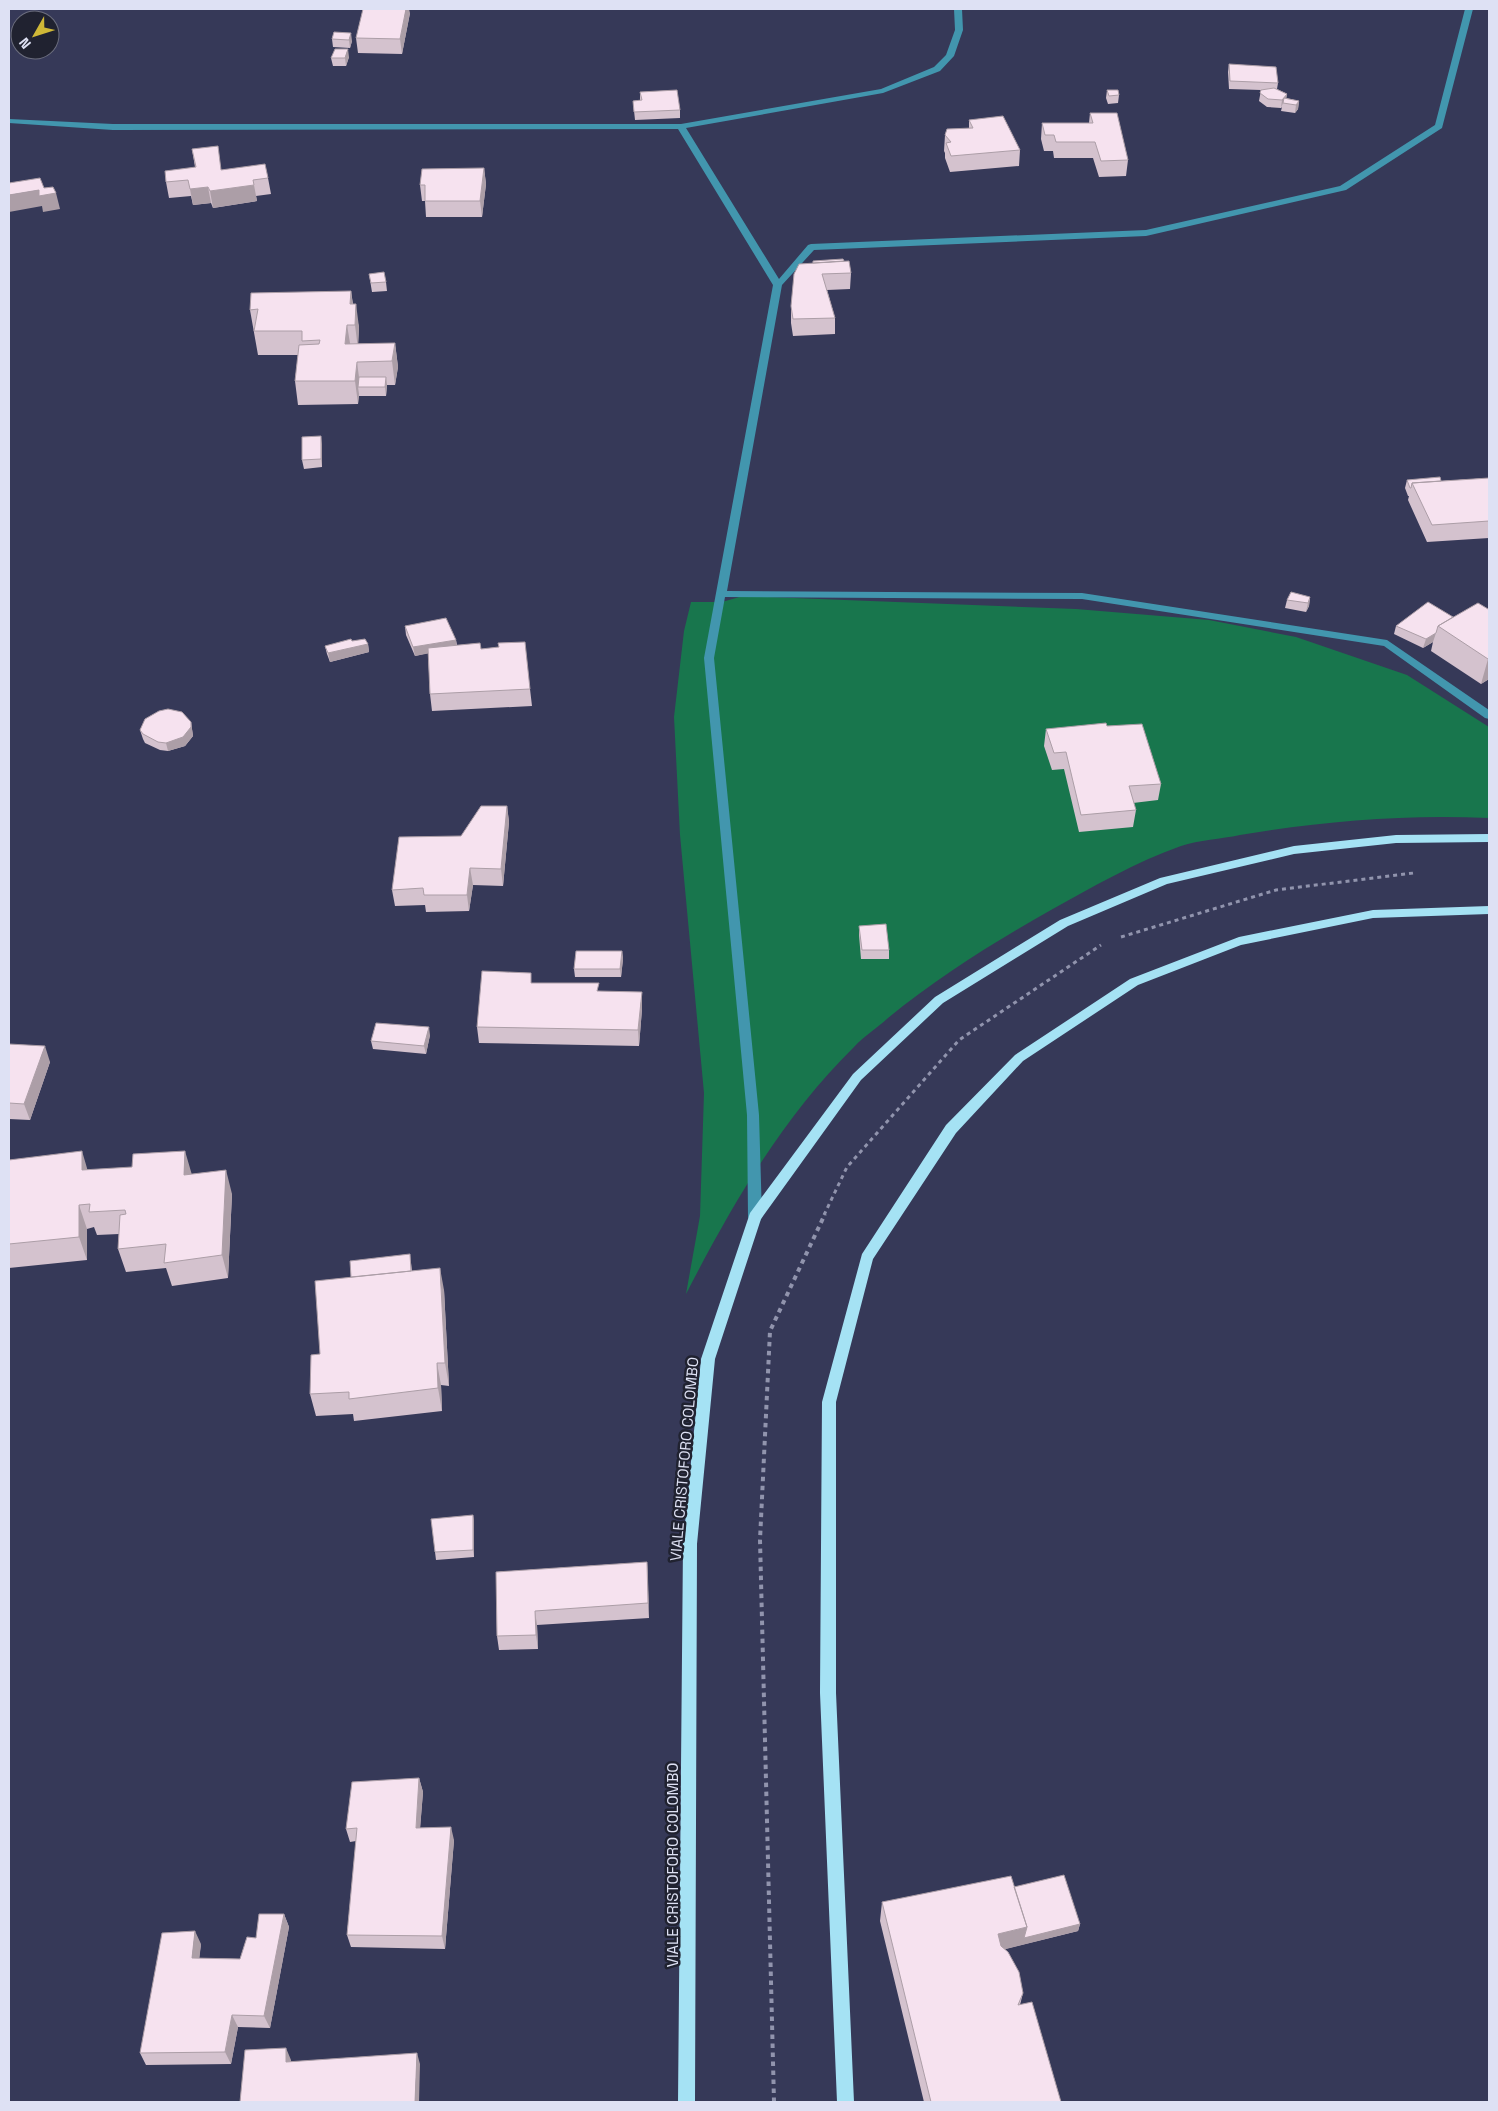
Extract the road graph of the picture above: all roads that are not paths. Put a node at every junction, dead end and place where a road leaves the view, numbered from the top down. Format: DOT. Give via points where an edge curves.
graph roads {
  1 [pos="958,9"];
  2 [pos="1469,9"];
  3 [pos="9,121"];
  4 [pos="681,126"];
  5 [pos="778,285"];
  6 [pos="721,594"];
  7 [pos="1489,715"];
  8 [pos="1489,838"];
  9 [pos="1489,910"];
  10 [pos="754,1217"];
  11 [pos="686,2102"];
  12 [pos="845,2102"];
  1 -- 4 [label="street" via="956,39 950,56 937,69 883,91"];
  2 -- 5 [label="street" via="1439,126 1343,188 1146,233 811,247"];
  3 -- 4 [label="street" via="113,127"];
  4 -- 5 [label="street"];
  5 -- 6 [label="street"];
  6 -- 7 [label="street" via="1082,596 1387,643"];
  6 -- 10 [label="street" via="709,658 754,1115"];
  8 -- 10 [label="main road, VIALE CRISTOFORO COLOMBO" via="1396,839 1294,850 1164,881 1064,923 940,1000 857,1077"];
  9 -- 12 [label="main road" via="1373,914 1239,941 1134,982 1019,1058 951,1129 867,1258 830,1402 828,1693"];
  10 -- 11 [label="main road, VIALE CRISTOFORO COLOMBO" via="708,1359 690,1544"];
}
